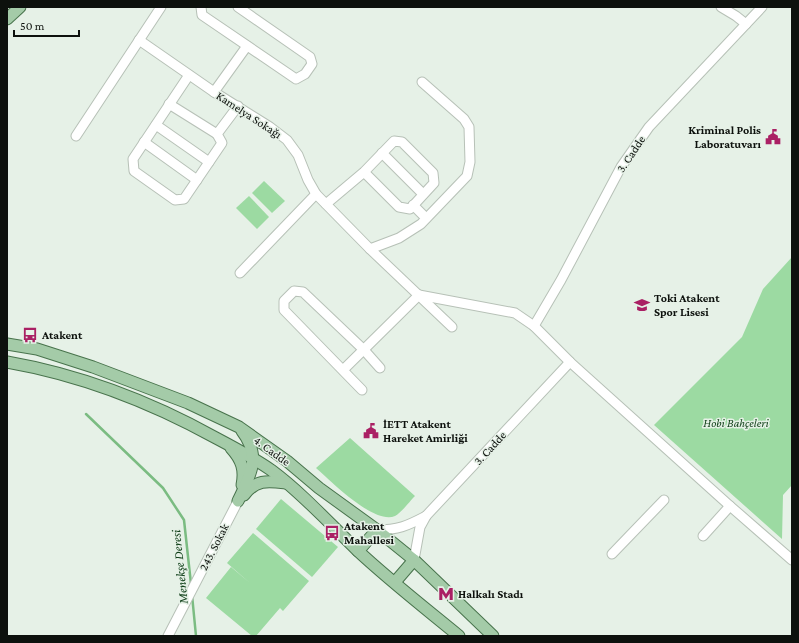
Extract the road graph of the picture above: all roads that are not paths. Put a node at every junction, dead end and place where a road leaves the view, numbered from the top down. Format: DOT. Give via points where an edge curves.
graph roads {
  1 [pos="20,7"];
  2 [pos="161,7"];
  3 [pos="201,7"];
  4 [pos="238,7"];
  5 [pos="721,7"];
  6 [pos="762,7"];
  7 [pos="7,19"];
  8 [pos="746,24"];
  9 [pos="139,40"];
  10 [pos="247,46"];
  11 [pos="189,75"];
  12 [pos="422,82"];
  13 [pos="214,92"];
  14 [pos="170,104"];
  15 [pos="238,106"];
  16 [pos="156,125"];
  17 [pos="217,134"];
  18 [pos="76,136"];
  19 [pos="144,142"];
  20 [pos="382,153"];
  21 [pos="209,162"];
  22 [pos="364,172"];
  23 [pos="197,180"];
  24 [pos="316,194"];
  25 [pos="423,194"];
  26 [pos="326,204"];
  27 [pos="413,205"];
  28 [pos="426,218"];
  29 [pos="370,249"];
  30 [pos="240,273"];
  31 [pos="419,295"];
  32 [pos="534,326"];
  33 [pos="452,327"];
  34 [pos="7,344"];
  35 [pos="364,350"];
  36 [pos="7,362"];
  37 [pos="570,362"];
  38 [pos="380,368"];
  39 [pos="343,370"];
  40 [pos="362,390"];
  41 [pos="239,428"];
  42 [pos="226,443"];
  43 [pos="253,459"];
  44 [pos="288,484"];
  45 [pos="664,500"];
  46 [pos="238,501"];
  47 [pos="730,506"];
  48 [pos="426,516"];
  49 [pos="377,530"];
  50 [pos="703,536"];
  51 [pos="358,551"];
  52 [pos="612,554"];
  53 [pos="414,560"];
  54 [pos="792,560"];
  55 [pos="394,582"];
  56 [pos="168,636"];
  57 [pos="458,636"];
  58 [pos="493,636"];
  1 -- 7 [label="main road"];
  2 -- 9 [label="street"];
  3 -- 10 [label="street" via="202,15"];
  4 -- 10 [label="street" via="310,57 312,64 305,74 296,79"];
  5 -- 8 [label="street"];
  6 -- 8 [label="street, 3. Cadde"];
  8 -- 32 [label="street, 3. Cadde" via="649,127 621,167"];
  9 -- 11 [label="street, Kamelya Sokağı"];
  9 -- 18 [label="street"];
  10 -- 13 [label="street"];
  11 -- 13 [label="street, Kamelya Sokağı"];
  11 -- 14 [label="street"];
  12 -- 28 [label="street" via="464,119 470,134 467,176"];
  13 -- 15 [label="street, Kamelya Sokağı"];
  14 -- 16 [label="street"];
  14 -- 17 [label="street"];
  15 -- 17 [label="street"];
  15 -- 24 [label="street, Kamelya Sokağı" via="287,140 298,155"];
  16 -- 19 [label="street"];
  16 -- 21 [label="street"];
  17 -- 21 [label="street" via="222,143"];
  19 -- 23 [label="street"];
  19 -- 23 [label="street" via="133,159 134,171 175,200 184,199"];
  20 -- 22 [label="street"];
  20 -- 25 [label="street"];
  20 -- 25 [label="street" via="394,141 402,142 433,173 434,183"];
  21 -- 23 [label="street"];
  22 -- 26 [label="street"];
  22 -- 27 [label="street" via="399,207 410,208"];
  24 -- 26 [label="street, Kamelya Sokağı"];
  24 -- 30 [label="street"];
  25 -- 27 [label="street"];
  26 -- 29 [label="street, Kamelya Sokağı"];
  27 -- 28 [label="street"];
  28 -- 29 [label="street" via="399,238"];
  29 -- 31 [label="street, Kamelya Sokağı"];
  31 -- 32 [label="street" via="515,313"];
  31 -- 33 [label="street, Kamelya Sokağı"];
  31 -- 35 [label="street"];
  32 -- 37 [label="street"];
  34 -- 41 [label="main road, 4. Cadde" via="37,349 107,372 181,401"];
  35 -- 38 [label="street"];
  35 -- 39 [label="street"];
  35 -- 39 [label="street" via="303,292 294,291 284,301 284,310"];
  36 -- 42 [label="main road, 4. Cadde" via="59,373 119,392"];
  37 -- 47 [label="street"];
  37 -- 48 [label="street, 3. Cadde"];
  39 -- 40 [label="street"];
  41 -- 43 [label="main road" via="246,437"];
  41 -- 49 [label="main road, 4. Cadde"];
  42 -- 43 [label="main road, 4. Cadde"];
  42 -- 46 [label="main road" via="242,464 244,475"];
  43 -- 44 [label="main road, 4. Cadde"];
  43 -- 46 [label="main road" via="252,472"];
  44 -- 46 [label="main road" via="269,481 257,483"];
  44 -- 51 [label="main road, 4. Cadde"];
  45 -- 52 [label="street"];
  46 -- 56 [label="street, 243. Sokak"];
  47 -- 50 [label="street"];
  47 -- 54 [label="street"];
  48 -- 49 [label="street" via="406,526 392,530"];
  48 -- 53 [label="street" via="420,527"];
  49 -- 51 [label="main road"];
  49 -- 53 [label="main road, 4. Cadde"];
  51 -- 55 [label="main road, 4. Cadde"];
  53 -- 55 [label="main road"];
  53 -- 58 [label="main road, 4. Cadde"];
  55 -- 57 [label="main road, 4. Cadde"];
}
